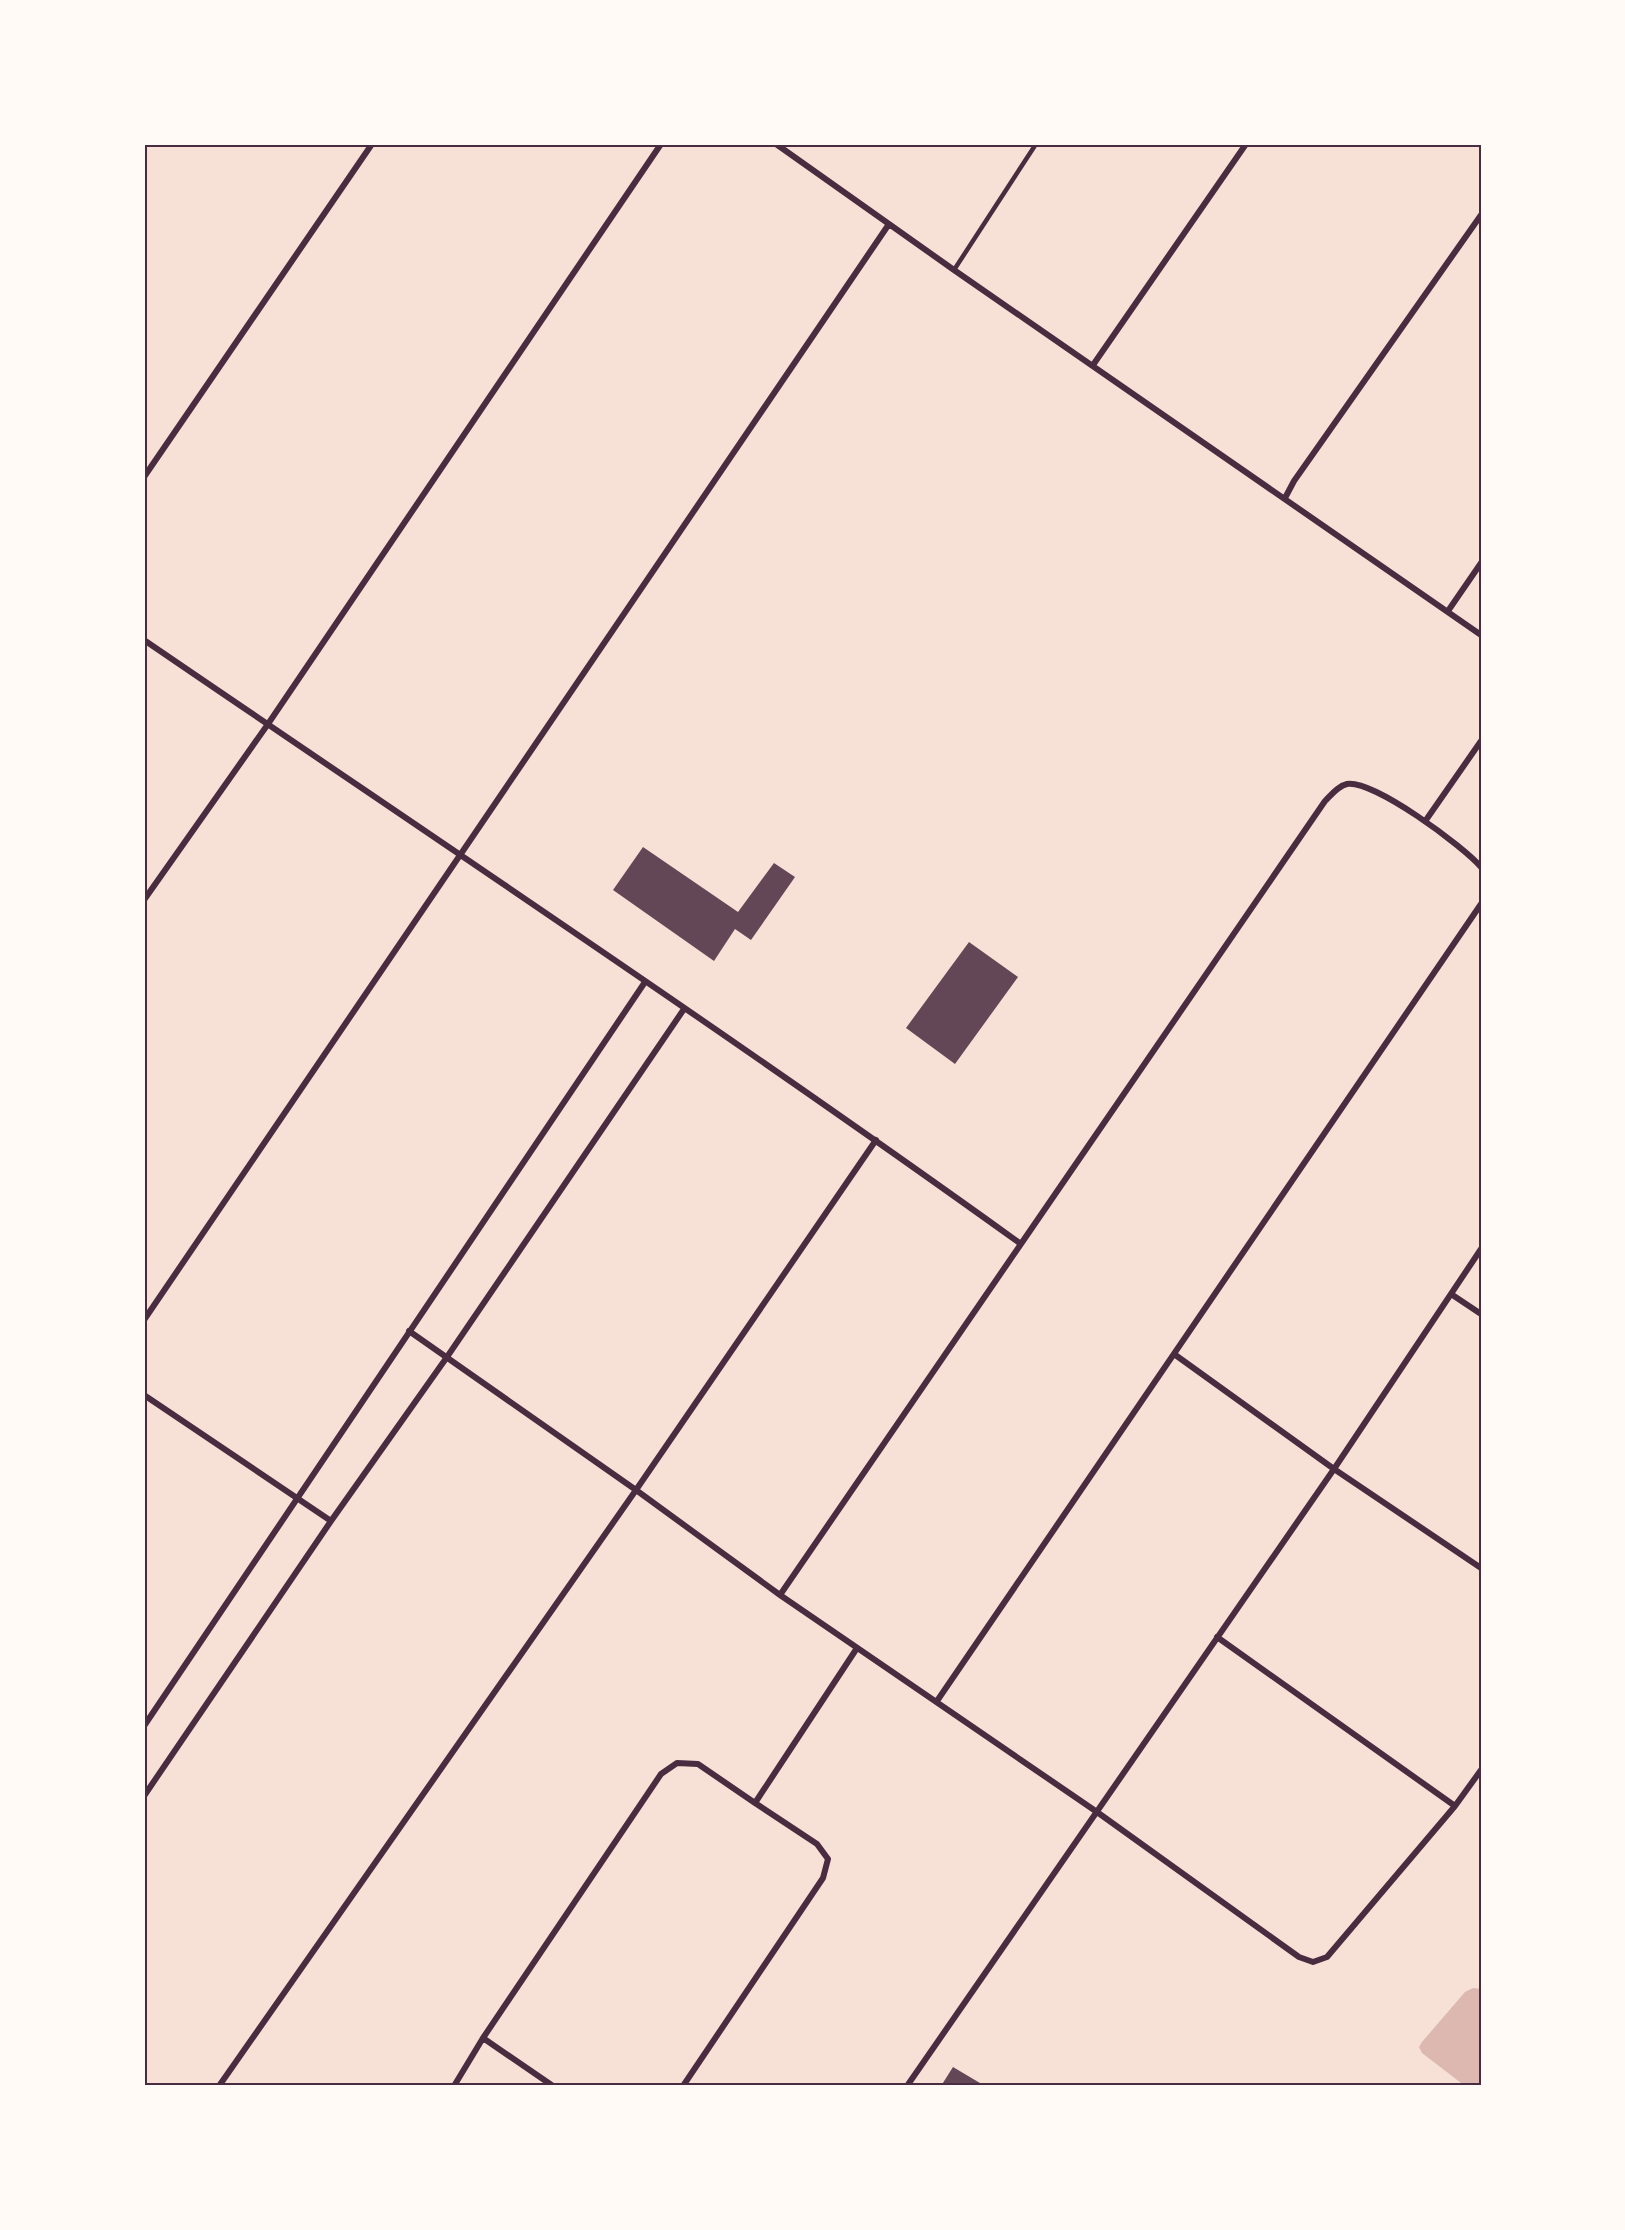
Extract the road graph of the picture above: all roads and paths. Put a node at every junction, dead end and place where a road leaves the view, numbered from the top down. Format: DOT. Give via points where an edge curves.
graph roads {
  1 [pos="372,144"];
  2 [pos="661,144"];
  3 [pos="776,144"];
  4 [pos="1036,144"];
  5 [pos="1246,144"];
  6 [pos="1481,215"];
  7 [pos="889,224"];
  8 [pos="954,270"];
  9 [pos="1093,365"];
  10 [pos="144,477"];
  11 [pos="1285,498"];
  12 [pos="1481,563"];
  13 [pos="1448,611"];
  14 [pos="1481,635"];
  15 [pos="144,640"];
  16 [pos="268,724"];
  17 [pos="1481,741"];
  18 [pos="1426,820"];
  19 [pos="461,854"];
  20 [pos="1481,867"];
  21 [pos="144,900"];
  22 [pos="1481,904"];
  23 [pos="645,981"];
  24 [pos="684,1009"];
  25 [pos="876,1140"];
  26 [pos="1021,1244"];
  27 [pos="1481,1249"];
  28 [pos="1451,1294"];
  29 [pos="1481,1314"];
  30 [pos="144,1320"];
  31 [pos="409,1331"];
  32 [pos="1174,1354"];
  33 [pos="447,1357"];
  34 [pos="144,1395"];
  35 [pos="1334,1469"];
  36 [pos="636,1490"];
  37 [pos="298,1497"];
  38 [pos="331,1521"];
  39 [pos="1481,1568"];
  40 [pos="780,1595"];
  41 [pos="1217,1637"];
  42 [pos="857,1648"];
  43 [pos="937,1701"];
  44 [pos="144,1726"];
  45 [pos="1481,1770"];
  46 [pos="144,1796"];
  47 [pos="755,1803"];
  48 [pos="1455,1806"];
  49 [pos="1096,1812"];
  50 [pos="483,2038"];
  51 [pos="219,2086"];
  52 [pos="454,2086"];
  53 [pos="553,2086"];
  54 [pos="683,2086"];
  55 [pos="907,2086"];
  1 -- 10 [label="street"];
  2 -- 16 [label="street"];
  3 -- 7 [label="street"];
  4 -- 8 [label="lane"];
  5 -- 9 [label="street"];
  6 -- 11 [label="street"];
  7 -- 8 [label="street"];
  7 -- 19 [label="street"];
  8 -- 9 [label="street"];
  9 -- 11 [label="street"];
  11 -- 13 [label="street"];
  12 -- 13 [label="street"];
  13 -- 14 [label="street"];
  15 -- 16 [label="street"];
  16 -- 19 [label="street"];
  16 -- 21 [label="street"];
  17 -- 18 [label="street"];
  18 -- 20 [label="street"];
  18 -- 26 [label="street" via="1364,786 1339,787 1325,801"];
  19 -- 23 [label="street"];
  19 -- 30 [label="street"];
  22 -- 32 [label="street"];
  23 -- 24 [label="street"];
  23 -- 31 [label="street"];
  24 -- 25 [label="street"];
  24 -- 33 [label="street"];
  25 -- 26 [label="street"];
  25 -- 36 [label="street"];
  26 -- 40 [label="street"];
  27 -- 28 [label="street"];
  28 -- 29 [label="street"];
  28 -- 35 [label="street"];
  31 -- 33 [label="street"];
  31 -- 37 [label="street"];
  32 -- 35 [label="street"];
  32 -- 43 [label="street"];
  33 -- 36 [label="street"];
  33 -- 38 [label="street"];
  34 -- 37 [label="street"];
  35 -- 39 [label="street"];
  35 -- 41 [label="street"];
  36 -- 40 [label="street"];
  36 -- 51 [label="street"];
  37 -- 38 [label="street"];
  37 -- 44 [label="street"];
  38 -- 46 [label="street"];
  40 -- 42 [label="street"];
  41 -- 48 [label="street"];
  41 -- 49 [label="street"];
  42 -- 43 [label="street"];
  42 -- 47 [label="street"];
  43 -- 49 [label="street"];
  45 -- 48 [label="street"];
  47 -- 50 [label="street" via="698,1764 677,1763 662,1774"];
  47 -- 54 [label="street" via="817,1844 828,1858 824,1878"];
  48 -- 49 [label="street" via="1341,1942 1327,1957 1313,1962 1299,1957"];
  49 -- 55 [label="street"];
  50 -- 52 [label="street"];
  50 -- 53 [label="street"];
}
